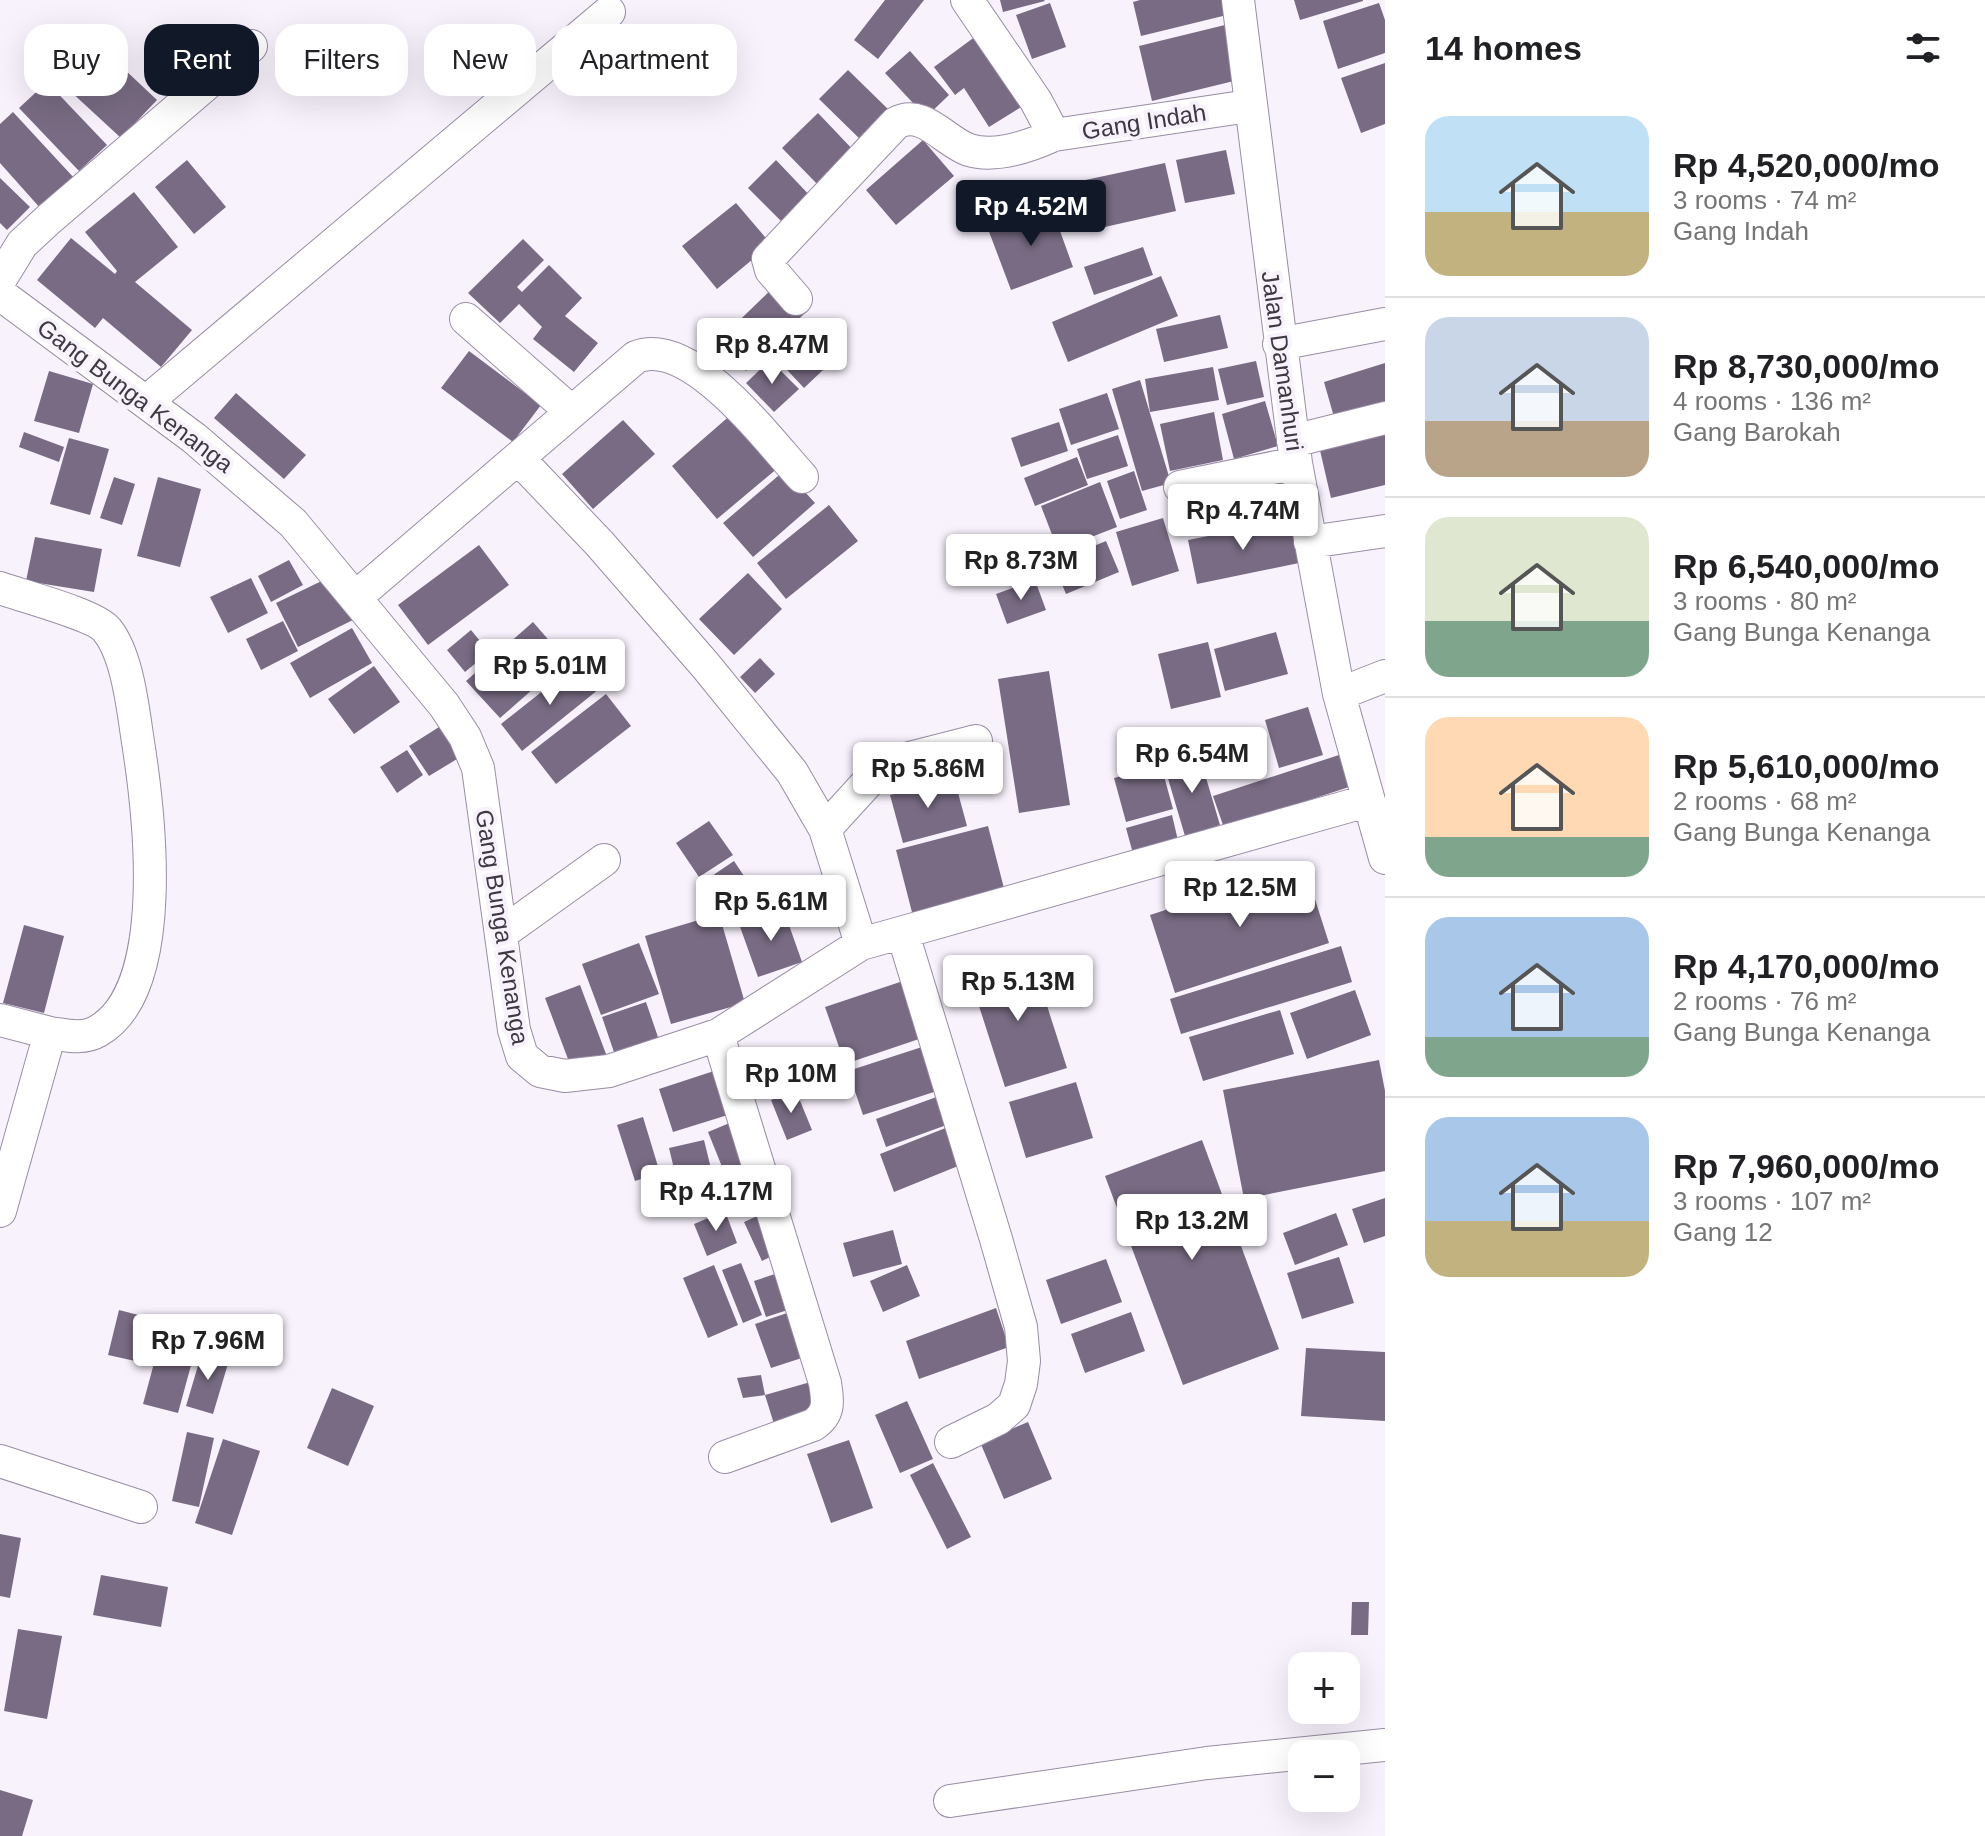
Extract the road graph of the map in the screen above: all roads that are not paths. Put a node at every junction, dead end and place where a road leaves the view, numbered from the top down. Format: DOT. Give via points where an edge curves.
graph roads {
  1 [pos="967,0"];
  2 [pos="1238,0"];
  3 [pos="609,12"];
  4 [pos="193,96"];
  5 [pos="1249,106"];
  6 [pos="1054,135"];
  7 [pos="0,280"];
  8 [pos="0,294"];
  9 [pos="796,299"];
  10 [pos="466,319"];
  11 [pos="1385,324"];
  12 [pos="1279,344"];
  13 [pos="146,402"];
  14 [pos="572,412"];
  15 [pos="1385,418"];
  16 [pos="1294,452"];
  17 [pos="518,458"];
  18 [pos="802,477"];
  19 [pos="1180,487"];
  20 [pos="1385,531"];
  21 [pos="1310,542"];
  22 [pos="0,588"];
  23 [pos="356,597"];
  24 [pos="1385,676"];
  25 [pos="1339,694"];
  26 [pos="976,741"];
  27 [pos="1374,808"];
  28 [pos="825,829"];
  29 [pos="1385,858"];
  30 [pos="604,860"];
  31 [pos="501,934"];
  32 [pos="903,934"];
  33 [pos="861,944"];
  34 [pos="23,1026"];
  35 [pos="718,1035"];
  36 [pos="0,1211"];
  37 [pos="951,1442"];
  38 [pos="725,1457"];
  39 [pos="0,1461"];
  40 [pos="141,1507"];
  41 [pos="1385,1745"];
  42 [pos="950,1801"];
  1 -- 6 [label="street, Gang Indah"];
  2 -- 5 [label="street, Jalan Damanhuri"];
  3 -- 13 [label="street"];
  4 -- 7 [label="street" via="22,244"];
  5 -- 6 [label="street, Gang Indah"];
  5 -- 12 [label="street, Jalan Damanhuri"];
  6 -- 9 [label="street" via="1017,149 971,151 915,119 896,123 768,259"];
  8 -- 13 [label="street, Gang Bunga Kenanga"];
  10 -- 14 [label="street"];
  11 -- 12 [label="street"];
  12 -- 16 [label="street, Jalan Damanhuri"];
  13 -- 23 [label="street, Gang Bunga Kenanga" via="293,523"];
  14 -- 17 [label="street"];
  14 -- 18 [label="street" via="636,357 649,352 675,358 710,378"];
  15 -- 16 [label="street"];
  16 -- 19 [label="street"];
  16 -- 21 [label="street, Jalan Damanhuri"];
  17 -- 23 [label="street"];
  17 -- 28 [label="street" via="706,666 792,772"];
  20 -- 21 [label="street"];
  21 -- 25 [label="street, Jalan Damanhuri"];
  22 -- 34 [label="street" via="93,620 108,631 131,696 150,862 148,928 125,1005 97,1032 78,1037"];
  23 -- 31 [label="street, Gang Bunga Kenanga" via="465,737 478,768"];
  24 -- 25 [label="street"];
  25 -- 27 [label="street, Jalan Damanhuri"];
  26 -- 28 [label="street" via="898,761 877,772"];
  27 -- 29 [label="street, Jalan Damanhuri"];
  27 -- 32 [label="street, Gang Bunga Kenanga"];
  28 -- 33 [label="street"];
  30 -- 31 [label="street"];
  31 -- 35 [label="street, Gang Bunga Kenanga" via="514,1030 522,1056 540,1071 565,1076 609,1071"];
  32 -- 33 [label="street, Gang Bunga Kenanga"];
  32 -- 37 [label="street" via="1021,1327 1024,1361 1014,1405"];
  33 -- 35 [label="street, Gang Bunga Kenanga"];
  34 -- 36 [label="street"];
  35 -- 38 [label="street" via="828,1405 823,1419 813,1425"];
  39 -- 40 [label="street"];
  41 -- 42 [label="street" via="1207,1763"];
}
